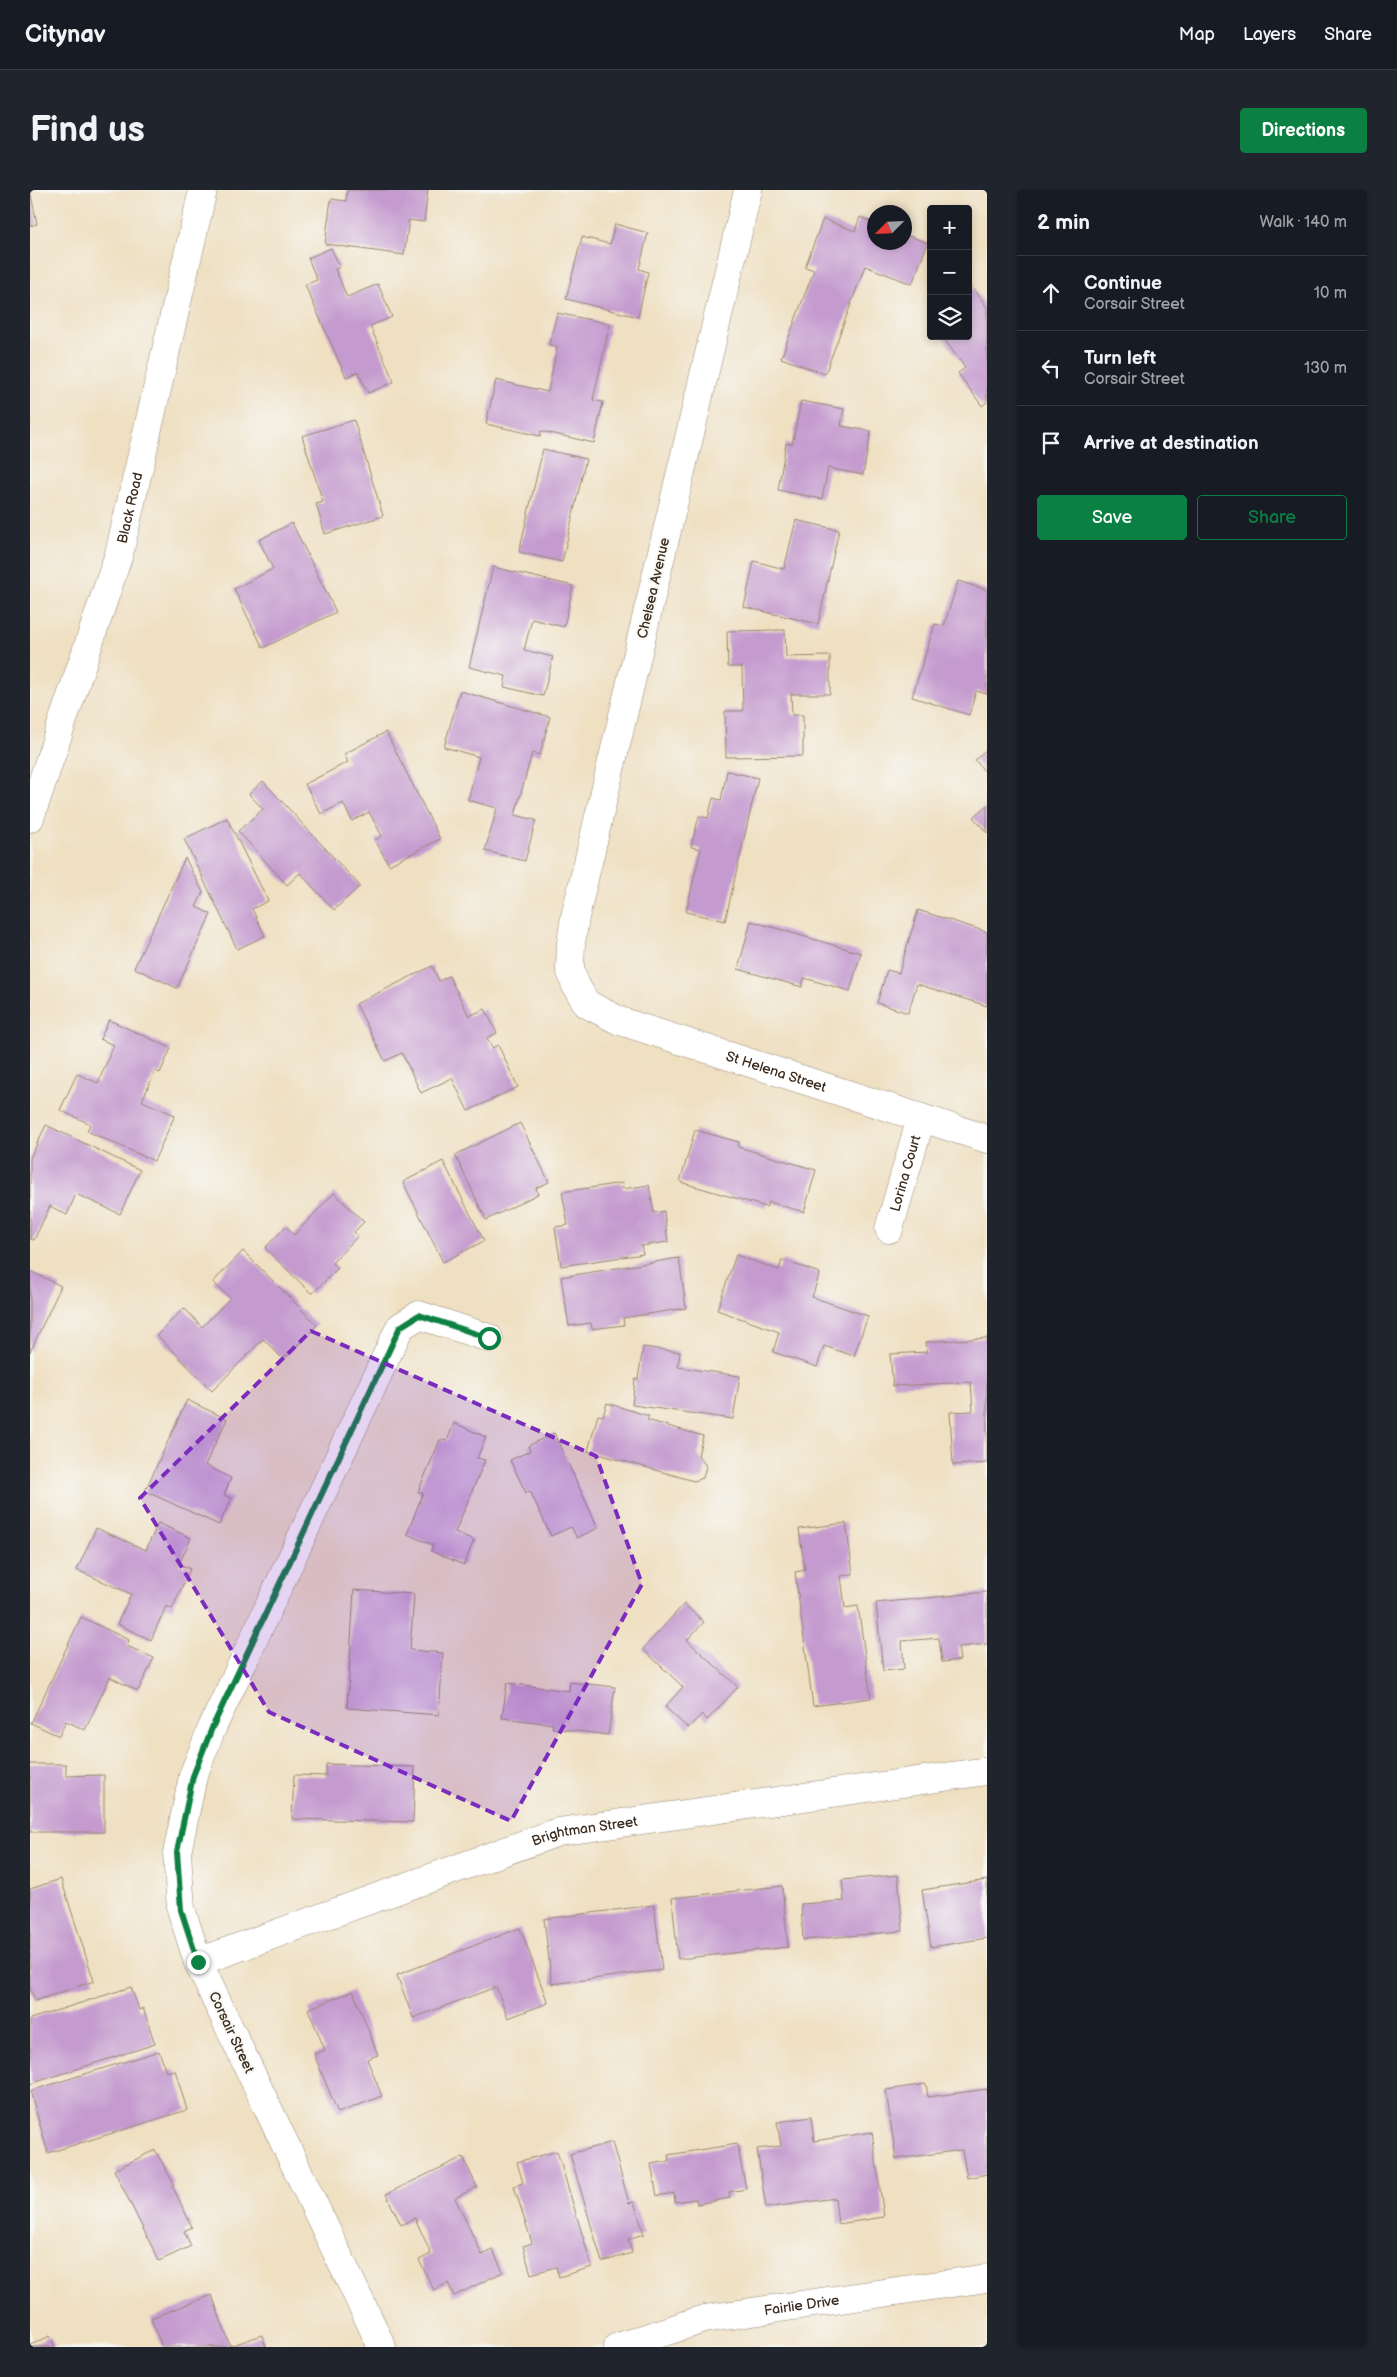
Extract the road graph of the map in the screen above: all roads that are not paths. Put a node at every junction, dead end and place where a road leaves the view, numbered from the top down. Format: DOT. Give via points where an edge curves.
graph roads {
  1 [pos="203,190"];
  2 [pos="748,190"];
  3 [pos="30,818"];
  4 [pos="576,986"];
  5 [pos="922,1118"];
  6 [pos="987,1139"];
  7 [pos="889,1229"];
  8 [pos="489,1338"];
  9 [pos="987,1771"];
  10 [pos="198,1962"];
  11 [pos="987,2278"];
  12 [pos="382,2347"];
  13 [pos="618,2347"];
  1 -- 3 [label="street, Black Road" via="119,554"];
  2 -- 4 [label="street, Chelsea Avenue" via="575,917 570,970"];
  4 -- 5 [label="street, St Helena Street" via="587,1004 620,1021"];
  5 -- 6 [label="street, St Helena Street"];
  5 -- 7 [label="street, Lorina Court"];
  8 -- 10 [label="street, Corsair Street" via="419,1315 400,1327 212,1728 193,1776 177,1852 181,1910"];
  9 -- 10 [label="street, Brightman Street" via="558,1832"];
  10 -- 12 [label="street, Corsair Street"];
  11 -- 13 [label="street, Fairlie Drive" via="704,2318"];
}
